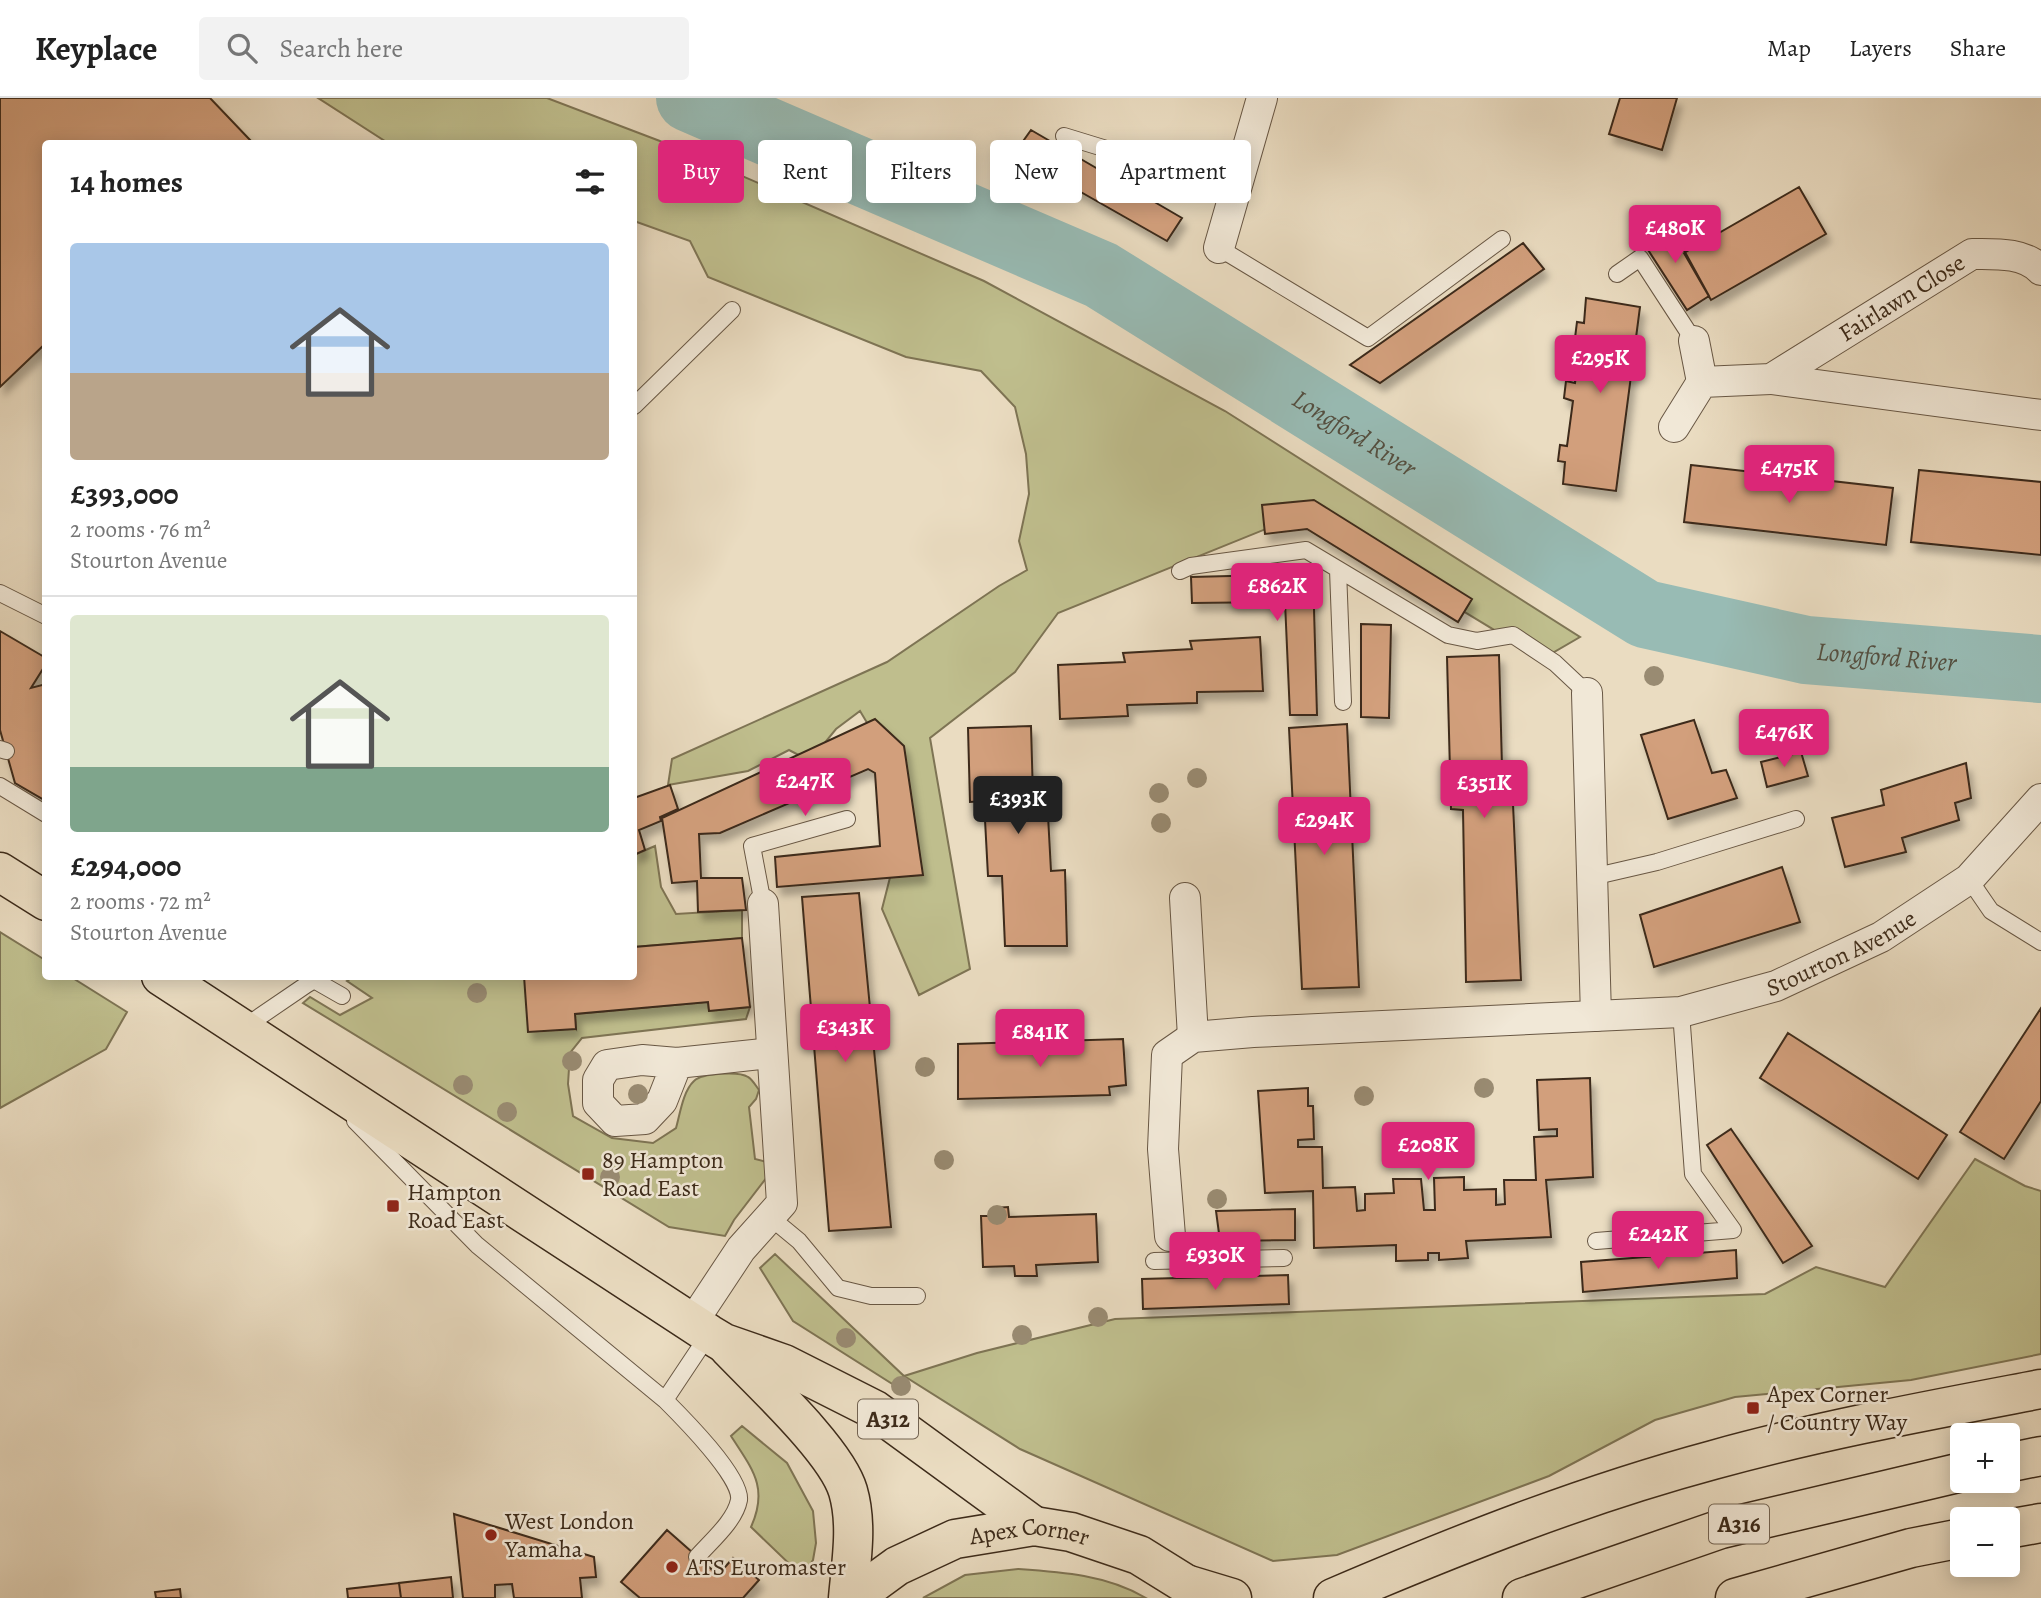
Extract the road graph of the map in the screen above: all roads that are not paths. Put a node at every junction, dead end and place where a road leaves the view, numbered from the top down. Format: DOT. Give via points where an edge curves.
graph roads {
  1 [pos="1262,98"];
  2 [pos="1064,136"];
  3 [pos="1250,140"];
  4 [pos="1096,146"];
  5 [pos="1233,203"];
  6 [pos="1502,239"];
  7 [pos="1219,248"];
  8 [pos="2041,270"];
  9 [pos="1617,274"];
  10 [pos="732,310"];
  11 [pos="1694,341"];
  12 [pos="1771,379"];
  13 [pos="1703,382"];
  14 [pos="637,403"];
  15 [pos="2041,415"];
  16 [pos="1674,427"];
  17 [pos="1338,570"];
  18 [pos="1180,571"];
  19 [pos="0,593"];
  20 [pos="42,614"];
  21 [pos="1587,693"];
  22 [pos="1343,702"];
  23 [pos="0,786"];
  24 [pos="2041,799"];
  25 [pos="42,812"];
  26 [pos="847,819"];
  27 [pos="1796,819"];
  28 [pos="6,876"];
  29 [pos="1592,877"];
  30 [pos="1969,879"];
  31 [pos="42,898"];
  32 [pos="1185,898"];
  33 [pos="763,904"];
  34 [pos="2041,942"];
  35 [pos="167,980"];
  36 [pos="314,980"];
  37 [pos="320,980"];
  38 [pos="342,996"];
  39 [pos="1681,1012"];
  40 [pos="1596,1016"];
  41 [pos="242,1029"];
  42 [pos="1193,1037"];
  43 [pos="771,1053"];
  44 [pos="677,1063"];
  45 [pos="308,1073"];
  46 [pos="770,1217"];
  47 [pos="1596,1241"];
  48 [pos="1172,1249"];
  49 [pos="1284,1258"];
  50 [pos="1154,1261"];
  51 [pos="917,1296"];
  52 [pos="708,1333"];
  53 [pos="2041,1389"];
  54 [pos="665,1400"];
  55 [pos="2041,1457"];
  56 [pos="2020,1461"];
  57 [pos="1950,1475"];
  58 [pos="2041,1523"];
  59 [pos="1034,1527"];
  60 [pos="2020,1527"];
  61 [pos="1950,1540"];
  62 [pos="697,1557"];
  63 [pos="1199,1591"];
  64 [pos="850,1598"];
  65 [pos="1232,1598"];
  66 [pos="1334,1598"];
  67 [pos="1522,1598"];
  68 [pos="1735,1598"];
  1 -- 3 [label="street"];
  2 -- 4 [label="lane"];
  5 -- 7 [label="street"];
  6 -- 7 [label="lane" via="1368,338"];
  8 -- 12 [label="street, Fairlawn Close" via="2034,262 2005,254 1972,254"];
  9 -- 11 [label="lane" via="1640,258"];
  10 -- 14 [label="lane"];
  11 -- 13 [label="street"];
  12 -- 13 [label="street, Fairlawn Close"];
  12 -- 15 [label="street, Fairlawn Close"];
  13 -- 16 [label="street"];
  17 -- 18 [label="lane" via="1306,550"];
  17 -- 21 [label="lane" via="1448,635 1477,641 1513,635 1555,663"];
  17 -- 22 [label="lane"];
  19 -- 20 [label="lane"];
  21 -- 29 [label="street"];
  23 -- 25 [label="lane"];
  24 -- 30 [label="street, Stourton Avenue"];
  26 -- 33 [label="lane" via="752,846"];
  27 -- 29 [label="lane"];
  28 -- 31 [label="main road"];
  29 -- 40 [label="street"];
  30 -- 34 [label="lane" via="1991,911"];
  30 -- 39 [label="street, Stourton Avenue" via="1881,937 1776,986"];
  32 -- 42 [label="street"];
  33 -- 43 [label="street"];
  35 -- 41 [label="main road, A312"];
  36 -- 41 [label="lane"];
  37 -- 38 [label="lane"];
  39 -- 40 [label="street, Stourton Avenue"];
  39 -- 47 [label="lane" via="1693,1174 1733,1230"];
  40 -- 42 [label="street, Stourton Avenue"];
  41 -- 45 [label="main road, A312"];
  42 -- 48 [label="street" via="1167,1055 1163,1149"];
  43 -- 44 [label="street"];
  43 -- 46 [label="street" via="782,1203"];
  45 -- 52 [label="main road, A312"];
  45 -- 54 [label="lane" via="477,1245"];
  46 -- 51 [label="lane" via="799,1241 838,1288 871,1296"];
  46 -- 52 [label="street" via="741,1248"];
  48 -- 49 [label="lane"];
  48 -- 50 [label="lane"];
  52 -- 54 [label="lane"];
  52 -- 59 [label="main road, A312" via="784,1364 875,1410"];
  52 -- 64 [label="main road, A312" via="826,1451 848,1490 853,1538"];
  53 -- 66 [label="main road" via="1830,1430 1712,1460 1476,1538"];
  54 -- 62 [label="lane" via="737,1485 739,1499 731,1517"];
  55 -- 56 [label="main road"];
  57 -- 67 [label="main road, A316" via="1721,1529"];
  58 -- 60 [label="main road"];
  59 -- 63 [label="main road, Apex Corner" via="1071,1532 1139,1555"];
  59 -- 64 [label="main road, Apex Corner" via="955,1539 897,1566"];
  61 -- 68 [label="main road"];
  63 -- 65 [label="main road, Apex Corner"];
}
